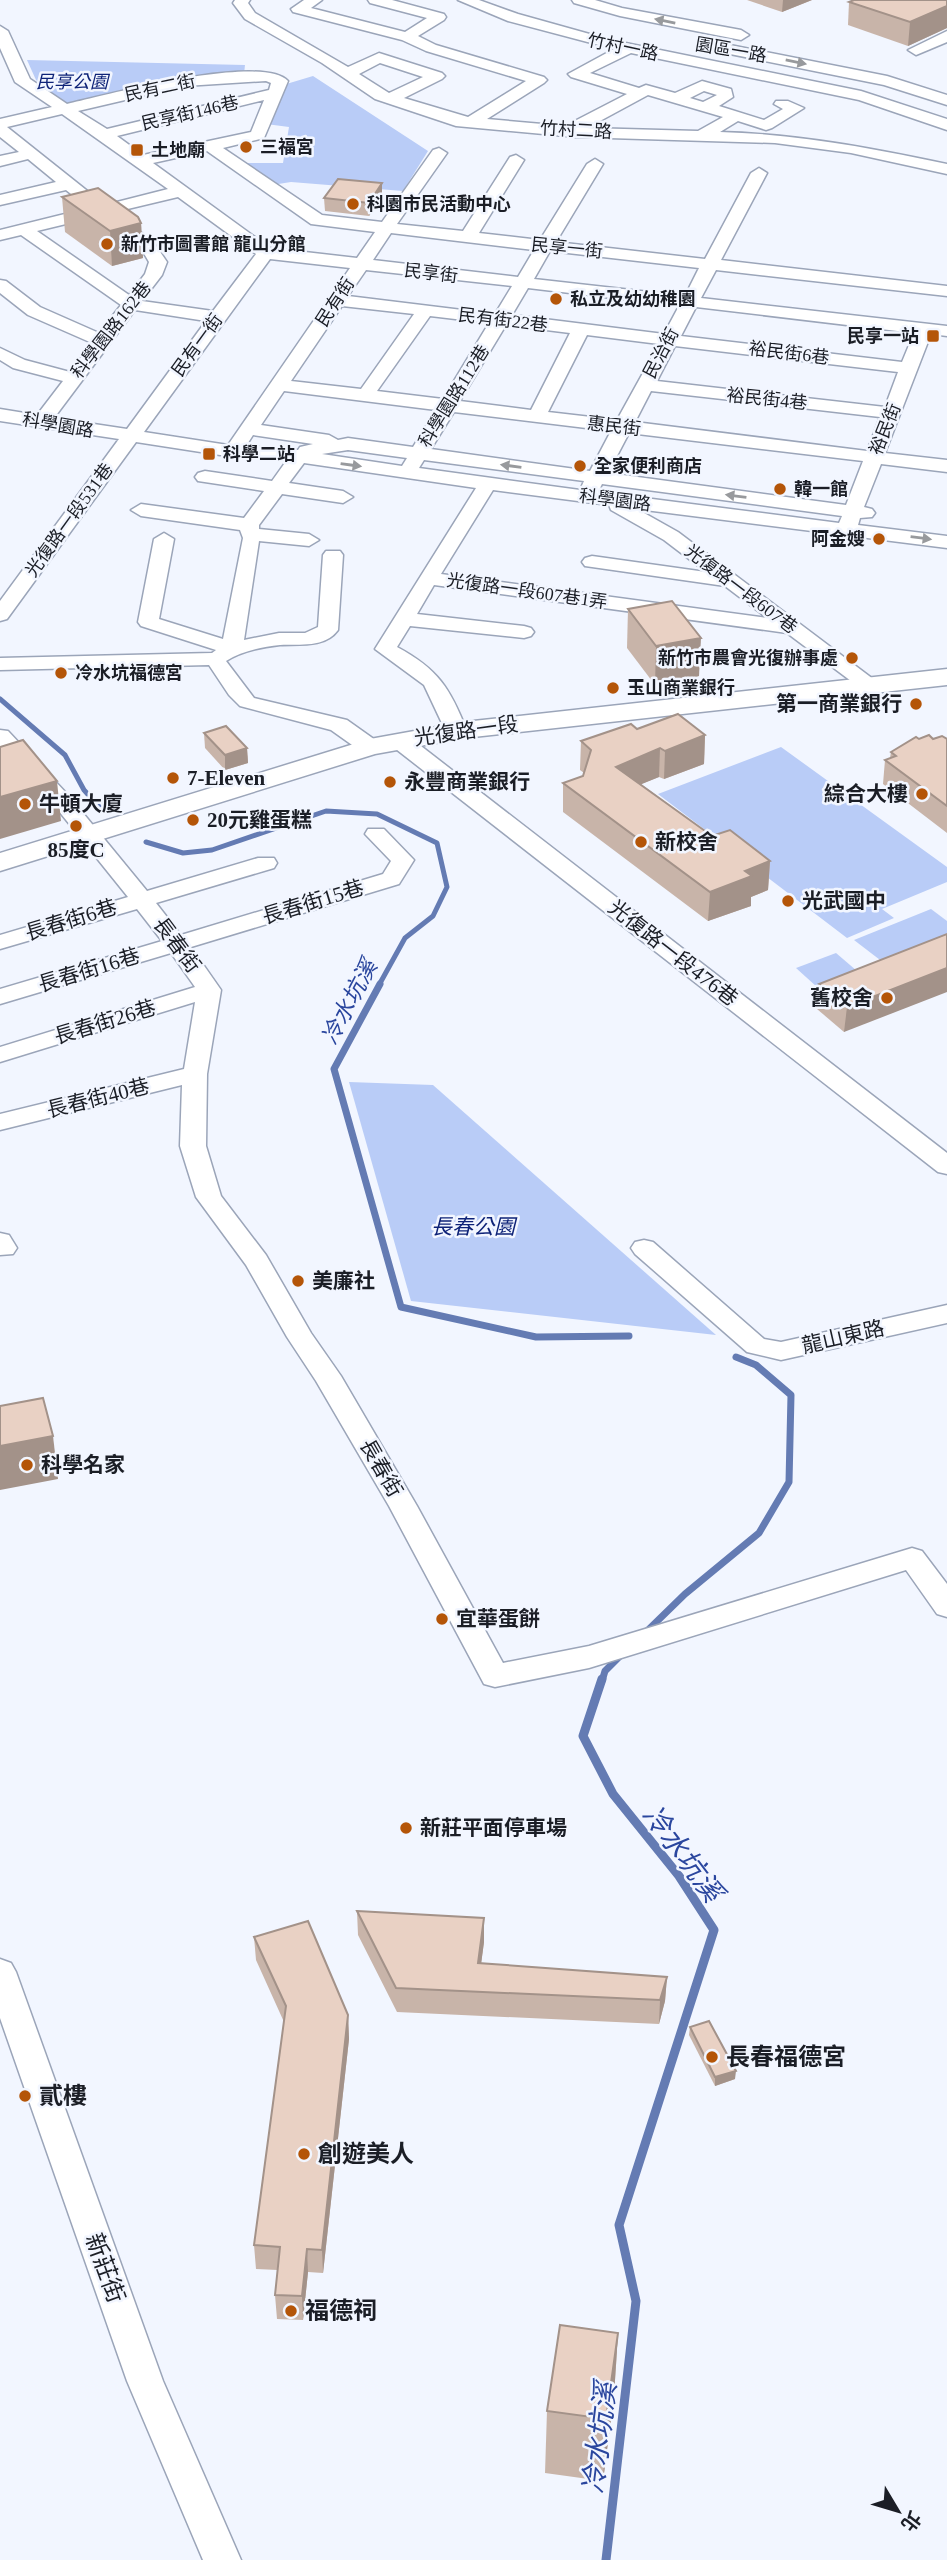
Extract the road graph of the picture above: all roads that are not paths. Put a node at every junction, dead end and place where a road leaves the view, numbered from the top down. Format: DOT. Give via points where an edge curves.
graph roads {
  1 [pos="243,0"];
  2 [pos="315,0"];
  3 [pos="375,0"];
  4 [pos="465,0"];
  5 [pos="579,0"];
  6 [pos="524,4"];
  7 [pos="329,17"];
  8 [pos="366,27"];
  9 [pos="0,32"];
  10 [pos="640,34"];
  11 [pos="401,36"];
  12 [pos="947,36"];
  13 [pos="287,37"];
  14 [pos="757,38"];
  15 [pos="343,39"];
  16 [pos="689,42"];
  17 [pos="372,47"];
  18 [pos="629,48"];
  19 [pos="916,50"];
  20 [pos="845,56"];
  21 [pos="463,58"];
  22 [pos="730,68"];
  23 [pos="906,70"];
  24 [pos="347,74"];
  25 [pos="430,74"];
  26 [pos="702,86"];
  27 [pos="278,87"];
  28 [pos="640,93"];
  29 [pos="390,99"];
  30 [pos="676,99"];
  31 [pos="947,100"];
  32 [pos="782,104"];
  33 [pos="705,107"];
  34 [pos="65,109"];
  35 [pos="736,116"];
  36 [pos="471,122"];
  37 [pos="947,125"];
  38 [pos="0,127"];
  39 [pos="568,131"];
  40 [pos="104,134"];
  41 [pos="703,135"];
  42 [pos="210,146"];
  43 [pos="31,153"];
  44 [pos="439,153"];
  45 [pos="516,160"];
  46 [pos="0,161"];
  47 [pos="140,161"];
  48 [pos="595,164"];
  49 [pos="947,169"];
  50 [pos="759,173"];
  51 [pos="69,184"];
  52 [pos="182,191"];
  53 [pos="0,200"];
  54 [pos="104,210"];
  55 [pos="383,228"];
  56 [pos="23,229"];
  57 [pos="0,235"];
  58 [pos="468,237"];
  59 [pos="547,246"];
  60 [pos="265,253"];
  61 [pos="359,264"];
  62 [pos="708,264"];
  63 [pos="524,284"];
  64 [pos="0,285"];
  65 [pos="947,291"];
  66 [pos="337,300"];
  67 [pos="687,303"];
  68 [pos="130,304"];
  69 [pos="426,310"];
  70 [pos="217,317"];
  71 [pos="502,319"];
  72 [pos="581,329"];
  73 [pos="924,330"];
  74 [pos="947,331"];
  75 [pos="670,339"];
  76 [pos="102,341"];
  77 [pos="0,353"];
  78 [pos="909,368"];
  79 [pos="74,378"];
  80 [pos="280,385"];
  81 [pos="644,386"];
  82 [pos="365,396"];
  83 [pos="446,406"];
  84 [pos="891,414"];
  85 [pos="0,415"];
  86 [pos="537,416"];
  87 [pos="40,423"];
  88 [pos="622,427"];
  89 [pos="249,429"];
  90 [pos="129,437"];
  91 [pos="348,444"];
  92 [pos="233,451"];
  93 [pos="418,453"];
  94 [pos="291,456"];
  95 [pos="873,458"];
  96 [pos="947,466"];
  97 [pos="407,472"];
  98 [pos="205,477"];
  99 [pos="595,478"];
  100 [pos="488,484"];
  101 [pos="276,487"];
  102 [pos="585,496"];
  103 [pos="343,497"];
  104 [pos="607,500"];
  105 [pos="141,510"];
  106 [pos="849,520"];
  107 [pos="947,523"];
  108 [pos="249,533"];
  109 [pos="671,536"];
  110 [pos="164,539"];
  111 [pos="309,540"];
  112 [pos="947,542"];
  113 [pos="334,555"];
  114 [pos="592,562"];
  115 [pos="653,570"];
  116 [pos="428,578"];
  117 [pos="732,582"];
  118 [pos="3,606"];
  119 [pos="634,606"];
  120 [pos="404,618"];
  121 [pos="793,628"];
  122 [pos="524,632"];
  123 [pos="224,654"];
  124 [pos="0,664"];
  125 [pos="947,677"];
  126 [pos="870,686"];
  127 [pos="456,731"];
  128 [pos="0,736"];
  129 [pos="400,741"];
  130 [pos="370,747"];
  131 [pos="89,834"];
  132 [pos="376,834"];
  133 [pos="0,862"];
  134 [pos="266,863"];
  135 [pos="141,899"];
  136 [pos="0,942"];
  137 [pos="178,942"];
  138 [pos="209,990"];
  139 [pos="0,998"];
  140 [pos="0,1055"];
  141 [pos="195,1074"];
  142 [pos="0,1122"];
  143 [pos="947,1166"];
  144 [pos="644,1248"];
  145 [pos="947,1314"];
  146 [pos="947,1606"];
  147 [pos="659,1637"];
  148 [pos="0,1972"];
  149 [pos="222,2560"];
  1 -- 13 [label="street, 竹村二路" via="240,3 250,16"];
  2 -- 7 [label="street" via="298,9"];
  3 -- 11 [label="street" via="439,17"];
  4 -- 18 [label="street, 竹村一路" via="512,19"];
  14 -- 5 [label="street, 園區一路, one-way"];
  6 -- 10 [label="street"];
  7 -- 8 [label="street"];
  7 -- 13 [label="street"];
  8 -- 11 [label="street"];
  8 -- 15 [label="street"];
  9 -- 34 [label="street" via="23,82"];
  11 -- 17 [label="street"];
  11 -- 21 [label="street"];
  12 -- 19 [label="street"];
  13 -- 24 [label="street, 竹村二路"];
  16 -- 31 [label="street, 園區一路, one-way" via="887,81"];
  18 -- 22 [label="street, 竹村一路"];
  18 -- 28 [label="street" via="576,74"];
  20 -- 23 [label="street"];
  21 -- 25 [label="street"];
  21 -- 36 [label="street" via="539,80"];
  22 -- 26 [label="street"];
  22 -- 37 [label="street, 竹村一路" via="864,96"];
  24 -- 25 [label="street" via="379,58"];
  24 -- 29 [label="street, 竹村二路"];
  25 -- 29 [label="street" via="437,76"];
  26 -- 30 [label="street"];
  26 -- 33 [label="street" via="724,92 725,97"];
  27 -- 34 [label="street, 民有二街" via="268,76 208,78"];
  27 -- 40 [label="street, 民享街146巷"];
  27 -- 42 [label="street" via="258,135"];
  28 -- 30 [label="street" via="646,90"];
  28 -- 39 [label="street"];
  29 -- 36 [label="street, 竹村二路"];
  30 -- 33 [label="street"];
  32 -- 35 [label="street" via="796,108 766,125"];
  33 -- 35 [label="street"];
  34 -- 38 [label="street, 民有二街"];
  34 -- 40 [label="street"];
  35 -- 41 [label="street"];
  36 -- 39 [label="street, 竹村二路"];
  38 -- 43 [label="street"];
  39 -- 41 [label="street, 竹村二路"];
  40 -- 47 [label="street"];
  41 -- 49 [label="street, 竹村二路" via="850,148"];
  42 -- 47 [label="street"];
  42 -- 55 [label="street, 民享一街" via="317,220"];
  43 -- 46 [label="street"];
  43 -- 51 [label="street"];
  44 -- 55 [label="street, 民有街"];
  45 -- 58 [label="street"];
  47 -- 52 [label="street"];
  48 -- 59 [label="street"];
  50 -- 62 [label="street, 民治街"];
  51 -- 53 [label="street"];
  51 -- 54 [label="street"];
  52 -- 54 [label="street"];
  52 -- 60 [label="street"];
  54 -- 56 [label="street"];
  54 -- 68 [label="street, 科學園路162巷" via="148,247 158,262"];
  55 -- 58 [label="street, 民享一街"];
  55 -- 61 [label="street, 民有街"];
  56 -- 57 [label="street"];
  56 -- 68 [label="street"];
  58 -- 59 [label="street, 民享一街"];
  59 -- 62 [label="street, 民享一街"];
  59 -- 63 [label="street"];
  60 -- 61 [label="street, 民享街"];
  60 -- 70 [label="street, 民有一街"];
  61 -- 63 [label="street, 民享街"];
  61 -- 66 [label="street, 民有街"];
  62 -- 65 [label="street, 民享一街"];
  62 -- 67 [label="street, 民治街"];
  63 -- 67 [label="street, 民享街"];
  63 -- 71 [label="street, 科學園路112巷"];
  64 -- 76 [label="street" via="34,311"];
  66 -- 69 [label="street, 民有街22巷"];
  66 -- 80 [label="street, 民有街"];
  67 -- 73 [label="street, 民享街"];
  67 -- 75 [label="street, 民治街"];
  68 -- 70 [label="street"];
  68 -- 76 [label="street, 科學園路162巷"];
  69 -- 71 [label="street, 民有街22巷"];
  69 -- 82 [label="street"];
  70 -- 90 [label="street, 民有一街"];
  71 -- 72 [label="street, 民有街22巷"];
  71 -- 83 [label="street, 科學園路112巷"];
  72 -- 75 [label="street, 民有街22巷"];
  72 -- 86 [label="street"];
  73 -- 74 [label="street, 民享街"];
  73 -- 78 [label="street, 裕民街"];
  75 -- 78 [label="street, 裕民街6巷"];
  75 -- 81 [label="street, 民治街"];
  76 -- 79 [label="street, 科學園路162巷"];
  77 -- 79 [label="street" via="19,364"];
  78 -- 84 [label="street, 裕民街"];
  79 -- 87 [label="street, 科學園路162巷"];
  80 -- 82 [label="street, 惠民街"];
  80 -- 89 [label="street, 民有街"];
  81 -- 84 [label="street, 裕民街4巷"];
  81 -- 88 [label="street, 民治街"];
  82 -- 83 [label="street, 惠民街"];
  83 -- 86 [label="street, 惠民街"];
  83 -- 93 [label="street, 科學園路112巷"];
  84 -- 95 [label="street, 裕民街"];
  85 -- 87 [label="street, 科學園路"];
  86 -- 88 [label="street, 惠民街"];
  87 -- 90 [label="street, 科學園路"];
  88 -- 95 [label="street, 惠民街"];
  88 -- 99 [label="street, 民治街"];
  89 -- 91 [label="street, 科學園路"];
  89 -- 92 [label="street, 民有街"];
  90 -- 92 [label="street, 科學園路"];
  90 -- 118 [label="street, 光復路一段531巷"];
  91 -- 93 [label="street, 科學園路"];
  91 -- 94 [label="street, 科學園路"];
  92 -- 94 [label="street, 科學園路"];
  93 -- 97 [label="street, 科學園路112巷"];
  99 -- 93 [label="street, 科學園路, one-way"];
  94 -- 97 [label="street, 科學園路, one-way"];
  94 -- 101 [label="street"];
  95 -- 96 [label="street, 惠民街"];
  95 -- 106 [label="street, 裕民街"];
  97 -- 100 [label="street, 科學園路"];
  98 -- 101 [label="street"];
  99 -- 102 [label="street, 民治街"];
  106 -- 99 [label="street, 科學園路, one-way"];
  100 -- 102 [label="street, 科學園路"];
  100 -- 116 [label="street"];
  101 -- 103 [label="street"];
  101 -- 108 [label="street"];
  102 -- 104 [label="street, 科學園路"];
  104 -- 106 [label="street, 科學園路"];
  104 -- 109 [label="street, 光復路一段607巷"];
  105 -- 108 [label="street"];
  106 -- 107 [label="street, 科學園路"];
  106 -- 112 [label="street, 科學園路, one-way"];
  108 -- 111 [label="street"];
  108 -- 123 [label="street"];
  109 -- 115 [label="street"];
  109 -- 117 [label="street, 光復路一段607巷"];
  110 -- 123 [label="street" via="148,622"];
  113 -- 123 [label="street" via="328,630 308,639 279,639"];
  114 -- 115 [label="street"];
  115 -- 117 [label="street"];
  115 -- 119 [label="street"];
  116 -- 119 [label="street, 光復路一段607巷1弄"];
  116 -- 120 [label="street, 光復路一段607巷1弄"];
  117 -- 121 [label="street, 光復路一段607巷"];
  119 -- 121 [label="street, 光復路一段607巷1弄"];
  120 -- 122 [label="street, 光復路一段607巷1弄"];
  120 -- 127 [label="street" via="385,649 419,666 439,688"];
  121 -- 126 [label="street, 光復路一段607巷"];
  123 -- 124 [label="street"];
  123 -- 130 [label="street" via="236,691 247,702 339,725"];
  125 -- 126 [label="main road, 光復路一段"];
  126 -- 127 [label="main road, 光復路一段"];
  127 -- 129 [label="main road, 光復路一段"];
  128 -- 131 [label="street, 長春街" via="20,766"];
  129 -- 130 [label="main road, 光復路一段"];
  129 -- 143 [label="street, 光復路一段476巷"];
  130 -- 131 [label="main road, 光復路一段"];
  131 -- 133 [label="main road, 光復路一段"];
  131 -- 135 [label="street, 長春街"];
  132 -- 137 [label="street, 長春街15巷" via="403,860 391,879"];
  134 -- 135 [label="street, 長春街6巷"];
  135 -- 136 [label="street, 長春街6巷"];
  135 -- 137 [label="street, 長春街"];
  137 -- 138 [label="street, 長春街"];
  137 -- 139 [label="street, 長春街16巷"];
  138 -- 140 [label="street, 長春街26巷"];
  138 -- 141 [label="street, 長春街"];
  141 -- 142 [label="street, 長春街40巷"];
  141 -- 147 [label="street, 長春街" via="193,1146 209,1197 257,1261 345,1407 495,1676"];
  144 -- 145 [label="street, 龍山東路" via="755,1346 781,1351"];
  146 -- 147 [label="street, 長春街" via="912,1558"];
  148 -- 149 [label="street, 新莊街" via="145,2381"];
}
